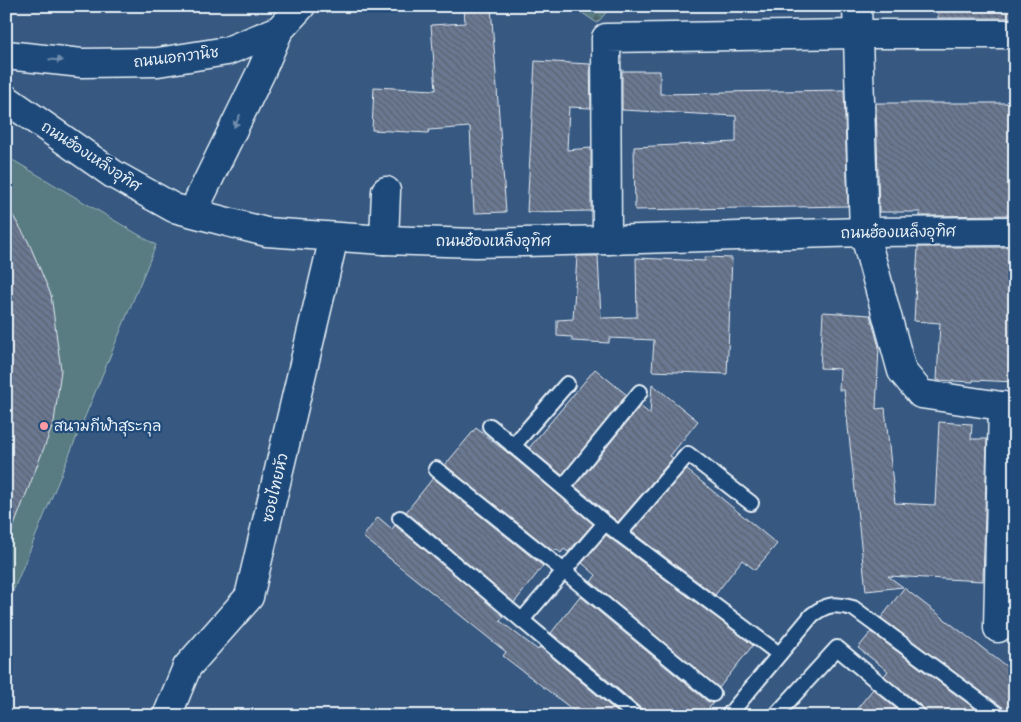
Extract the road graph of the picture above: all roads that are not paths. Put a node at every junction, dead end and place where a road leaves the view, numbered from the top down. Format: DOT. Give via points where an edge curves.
graph roads {
  1 [pos="301,6"];
  2 [pos="857,6"];
  3 [pos="279,30"];
  4 [pos="858,34"];
  5 [pos="1015,34"];
  6 [pos="227,51"];
  7 [pos="7,55"];
  8 [pos="258,77"];
  9 [pos="6,100"];
  10 [pos="386,191"];
  11 [pos="198,199"];
  12 [pos="166,204"];
  13 [pos="223,221"];
  14 [pos="1015,231"];
  15 [pos="864,232"];
  16 [pos="334,237"];
  17 [pos="384,240"];
  18 [pos="607,240"];
  19 [pos="567,384"];
  20 [pos="640,392"];
  21 [pos="1009,407"];
  22 [pos="490,426"];
  23 [pos="513,446"];
  24 [pos="436,469"];
  25 [pos="563,487"];
  26 [pos="751,503"];
  27 [pos="400,518"];
  28 [pos="605,523"];
  29 [pos="619,534"];
  30 [pos="564,571"];
  31 [pos="522,620"];
  32 [pos="998,628"];
  33 [pos="779,654"];
  34 [pos="713,694"];
  35 [pos="167,716"];
  36 [pos="636,716"];
  37 [pos="728,716"];
  38 [pos="775,716"];
  39 [pos="919,716"];
  40 [pos="1000,716"];
  1 -- 3 [label="street, ถนนเอกวานิช"];
  2 -- 4 [label="street"];
  3 -- 6 [label="street, ถนนเอกวานิช"];
  3 -- 8 [label="street"];
  4 -- 5 [label="street"];
  4 -- 15 [label="street"];
  4 -- 18 [label="street" via="606,38"];
  7 -- 6 [label="street, ถนนเอกวานิช, one-way" via="82,63 158,62"];
  6 -- 8 [label="street" via="244,52 257,63"];
  8 -- 11 [label="street, one-way"];
  9 -- 12 [label="street, ถนนฮ๋องเหล็งอุทิศ" via="113,174"];
  10 -- 17 [label="street"];
  11 -- 12 [label="street"];
  11 -- 13 [label="street"];
  12 -- 13 [label="street, ถนนฮ๋องเหล็งอุทิศ"];
  13 -- 16 [label="street, ถนนฮ๋องเหล็งอุทิศ" via="266,232"];
  14 -- 15 [label="street, ถนนฮ๋องเหล็งอุทิศ"];
  15 -- 18 [label="street, ถนนฮ๋องเหล็งอุทิศ"];
  15 -- 21 [label="street" via="902,371 921,394"];
  16 -- 17 [label="street, ถนนฮ๋องเหล็งอุทิศ"];
  16 -- 35 [label="street, ซอยไทยหัว" via="249,597 187,667"];
  17 -- 18 [label="street, ถนนฮ๋องเหล็งอุทิศ"];
  19 -- 23 [label="lane"];
  20 -- 25 [label="lane"];
  21 -- 32 [label="street"];
  22 -- 23 [label="lane"];
  23 -- 25 [label="lane"];
  24 -- 30 [label="lane"];
  25 -- 28 [label="lane"];
  26 -- 29 [label="lane" via="688,454"];
  27 -- 31 [label="lane"];
  28 -- 29 [label="lane"];
  28 -- 30 [label="lane"];
  29 -- 33 [label="lane"];
  30 -- 31 [label="lane"];
  30 -- 34 [label="lane"];
  31 -- 36 [label="lane"];
  33 -- 37 [label="lane"];
  33 -- 40 [label="lane" via="812,615 822,608 838,605 853,608"];
  38 -- 39 [label="lane" via="837,648"];
}
